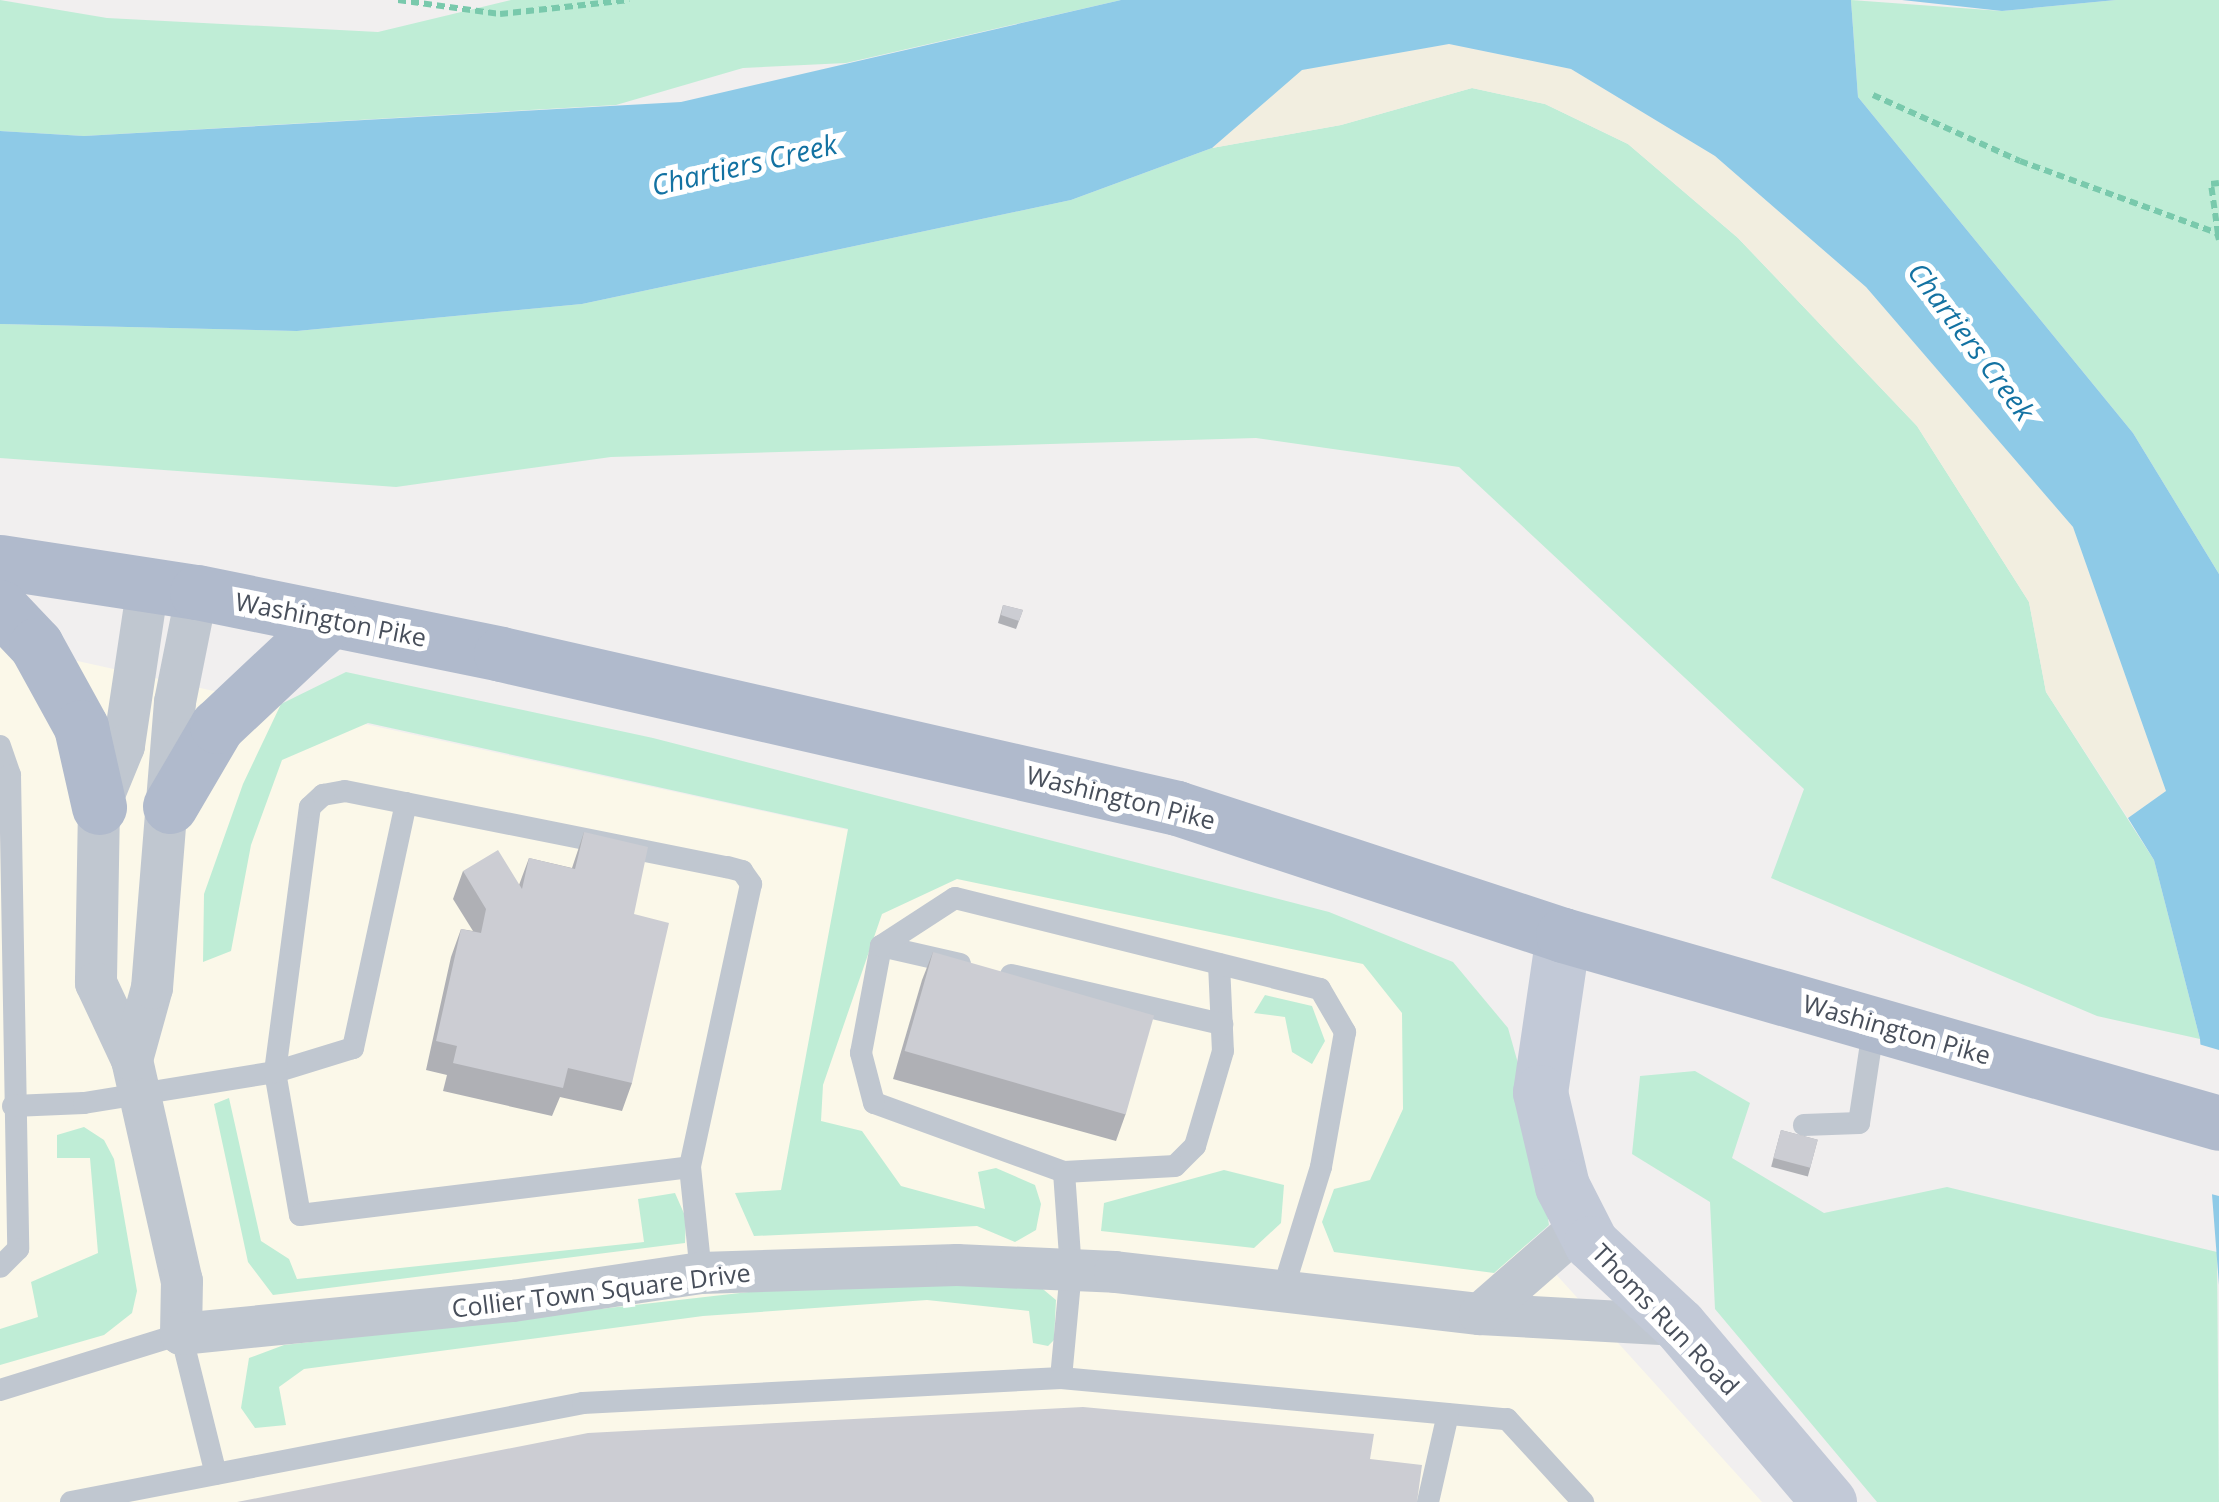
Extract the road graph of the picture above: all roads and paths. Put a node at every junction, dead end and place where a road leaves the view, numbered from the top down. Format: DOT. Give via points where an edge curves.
graph roads {
  1 [pos="398,0"];
  2 [pos="630,0"];
  3 [pos="1873,96"];
  4 [pos="2219,183"];
  5 [pos="2218,236"];
  6 [pos="0,562"];
  7 [pos="172,588"];
  8 [pos="0,607"];
  9 [pos="331,620"];
  10 [pos="0,746"];
  11 [pos="406,803"];
  12 [pos="170,806"];
  13 [pos="99,808"];
  14 [pos="1563,935"];
  15 [pos="881,946"];
  16 [pos="1219,964"];
  17 [pos="1874,1021"];
  18 [pos="1222,1024"];
  19 [pos="274,1072"];
  20 [pos="136,1077"];
  21 [pos="14,1106"];
  22 [pos="2219,1124"];
  23 [pos="1804,1126"];
  24 [pos="690,1167"];
  25 [pos="1064,1172"];
  26 [pos="1582,1225"];
  27 [pos="0,1267"];
  28 [pos="1071,1270"];
  29 [pos="701,1274"];
  30 [pos="1283,1290"];
  31 [pos="1480,1314"];
  32 [pos="1679,1325"];
  33 [pos="181,1334"];
  34 [pos="1061,1378"];
  35 [pos="0,1390"];
  36 [pos="1448,1414"];
  37 [pos="216,1474"];
  38 [pos="71,1502"];
  39 [pos="1428,1502"];
  40 [pos="1584,1502"];
  41 [pos="1830,1502"];
  1 -- 2 [label="path" via="500,14"];
  3 -- 5 [label="path"];
  4 -- 5 [label="path" via="2212,184"];
  6 -- 7 [label="main road, Washington Pike"];
  7 -- 9 [label="main road, Washington Pike"];
  7 -- 12 [label="street"];
  7 -- 13 [label="street"];
  8 -- 13 [label="main road" via="36,645 82,726"];
  9 -- 12 [label="main road" via="217,726"];
  9 -- 14 [label="main road, Washington Pike" via="1177,808"];
  10 -- 21 [label="lane" via="10,775"];
  11 -- 19 [label="lane" via="352,1048"];
  11 -- 19 [label="lane" via="345,791 323,795 310,807"];
  11 -- 24 [label="lane" via="742,871 750,884"];
  12 -- 20 [label="street"];
  13 -- 20 [label="street" via="96,983"];
  14 -- 17 [label="main road, Washington Pike"];
  14 -- 26 [label="street, Thoms Run Road" via="1540,1092 1562,1186"];
  15 -- 16 [label="lane" via="955,898"];
  15 -- 18 [label="lane"];
  15 -- 25 [label="lane" via="860,1054 874,1103"];
  16 -- 18 [label="lane"];
  16 -- 30 [label="lane" via="1320,989 1346,1032 1321,1166"];
  17 -- 22 [label="main road, Washington Pike"];
  17 -- 23 [label="lane" via="1858,1124"];
  18 -- 25 [label="lane" via="1223,1051 1195,1146 1175,1166"];
  19 -- 20 [label="lane"];
  19 -- 24 [label="lane" via="295,1206 312,1218"];
  20 -- 21 [label="lane"];
  20 -- 33 [label="street" via="182,1281"];
  21 -- 27 [label="lane" via="18,1249"];
  24 -- 29 [label="lane"];
  25 -- 28 [label="lane"];
  26 -- 31 [label="street"];
  26 -- 32 [label="street, Thoms Run Road" via="1592,1243"];
  28 -- 29 [label="street, Collier Town Square Drive" via="957,1265"];
  28 -- 30 [label="street, Collier Town Square Drive"];
  28 -- 34 [label="lane"];
  29 -- 33 [label="street, Collier Town Square Drive" via="513,1302"];
  30 -- 31 [label="street, Collier Town Square Drive"];
  31 -- 32 [label="street, Collier Town Square Drive"];
  32 -- 41 [label="street, Thoms Run Road"];
  33 -- 35 [label="lane"];
  33 -- 37 [label="lane"];
  34 -- 36 [label="lane"];
  34 -- 37 [label="lane" via="584,1403"];
  36 -- 39 [label="lane"];
  36 -- 40 [label="lane" via="1507,1419"];
  37 -- 38 [label="lane"];
}
